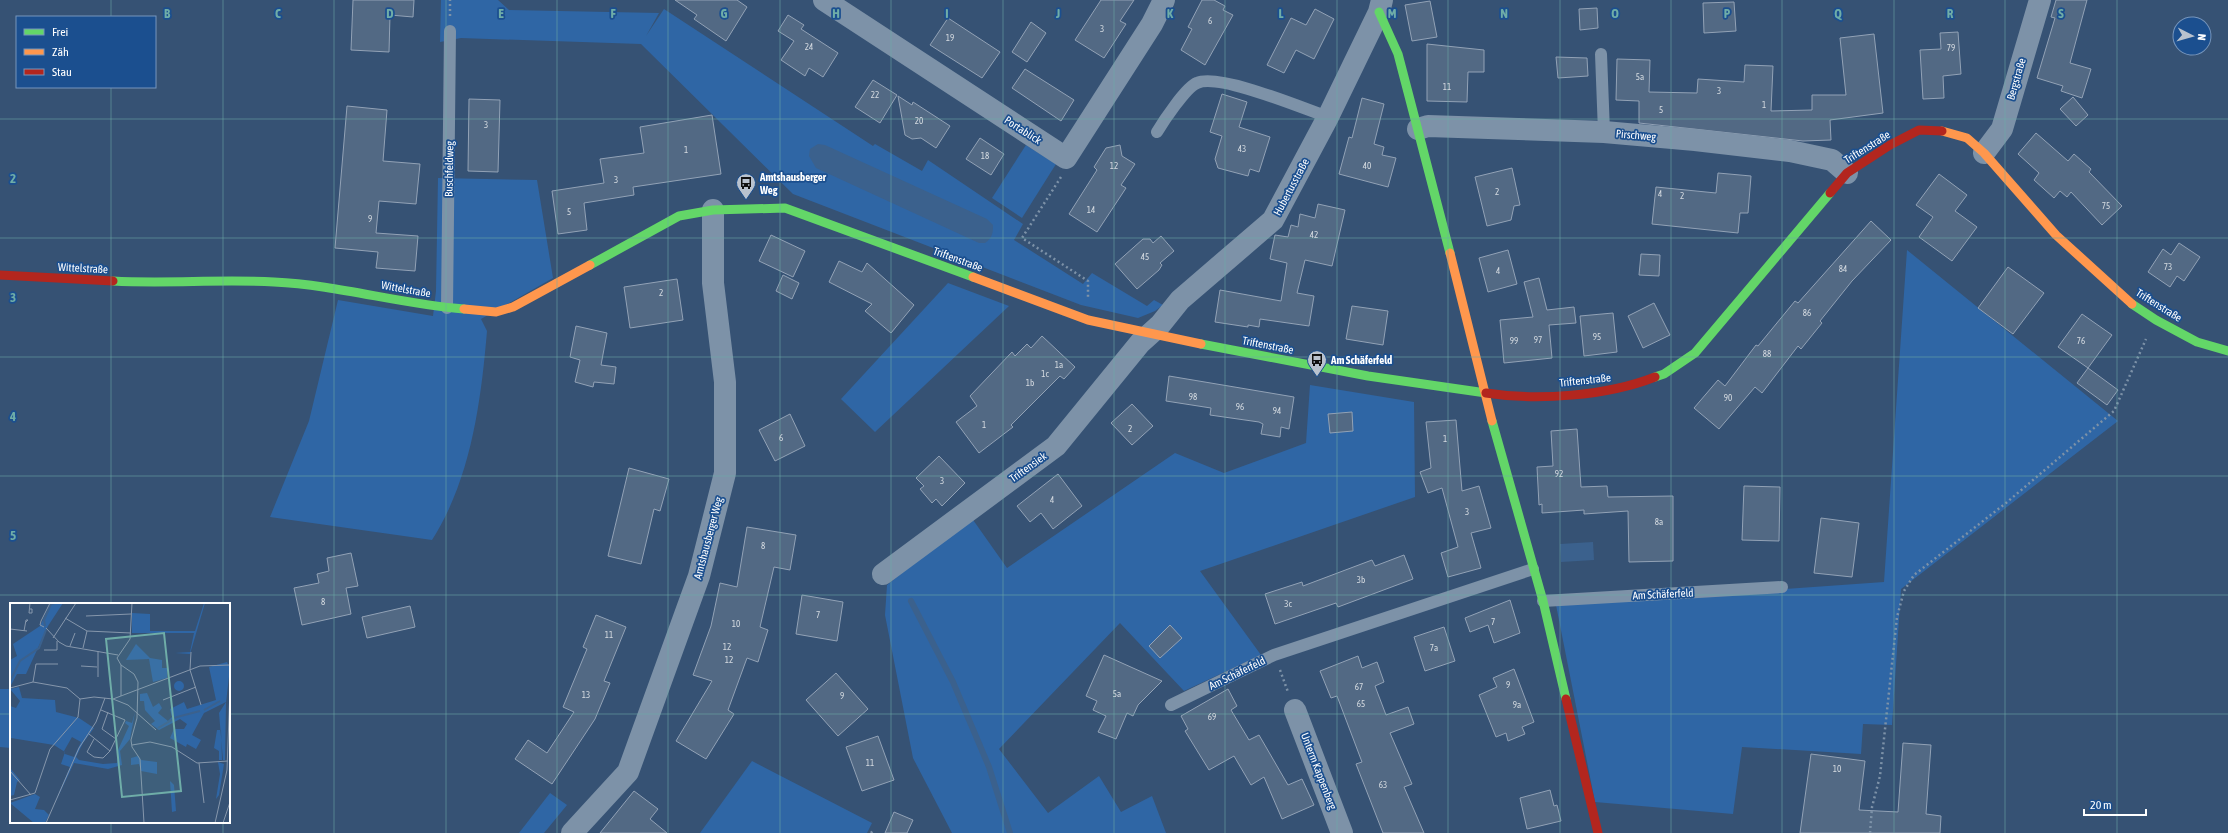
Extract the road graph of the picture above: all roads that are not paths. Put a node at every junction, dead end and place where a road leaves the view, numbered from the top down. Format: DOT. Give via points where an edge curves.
graph roads {
  1 [pos="824,0"];
  2 [pos="1164,0"];
  3 [pos="2040,0"];
  4 [pos="1380,6"];
  5 [pos="450,31"];
  6 [pos="1601,54"];
  7 [pos="1328,117"];
  8 [pos="1418,129"];
  9 [pos="1157,132"];
  10 [pos="1604,132"];
  11 [pos="1984,153"];
  12 [pos="1847,173"];
  13 [pos="785,208"];
  14 [pos="713,210"];
  15 [pos="0,275"];
  16 [pos="447,308"];
  17 [pos="1148,334"];
  18 [pos="2228,351"];
  19 [pos="1486,394"];
  20 [pos="1534,569"];
  21 [pos="883,574"];
  22 [pos="1782,587"];
  23 [pos="1543,600"];
  24 [pos="1170,705"];
  25 [pos="1295,710"];
  26 [pos="572,833"];
  27 [pos="1342,833"];
  28 [pos="1598,833"];
  1 -- 2 [label="street, Portablick" via="1066,158 1152,24"];
  3 -- 11 [label="street, Bergstraße" via="2002,129"];
  4 -- 7 [label="street, Hubertusstraße"];
  4 -- 8 [label="street" via="1398,54"];
  5 -- 16 [label="lane, Buschfeldweg"];
  6 -- 10 [label="lane"];
  7 -- 9 [label="lane" via="1244,88 1212,80 1196,83 1165,118"];
  7 -- 17 [label="street, Hubertusstraße" via="1273,220 1180,300 1160,325"];
  8 -- 10 [label="street, Pirschweg" via="1428,126"];
  8 -- 19 [label="street"];
  10 -- 12 [label="street, Pirschweg" via="1790,151 1832,160"];
  11 -- 12 [label="street, Triftenstraße" via="1966,138 1946,131 1919,130"];
  11 -- 18 [label="street, Triftenstraße" via="2056,234 2129,302 2197,342"];
  12 -- 19 [label="street, Triftenstraße" via="1695,353 1664,374 1632,386 1580,394"];
  13 -- 14 [label="street, Wittelstraße"];
  13 -- 17 [label="street, Triftenstraße" via="1088,320"];
  14 -- 16 [label="street, Wittelstraße" via="679,216 512,307 496,312"];
  14 -- 26 [label="street, Amtshausberger Weg" via="714,283 725,382 725,473 699,576 628,772"];
  15 -- 16 [label="street, Wittelstraße" via="143,283 274,282"];
  17 -- 19 [label="street, Triftenstraße" via="1368,376"];
  17 -- 21 [label="street, Triftensiek" via="1056,446"];
  19 -- 20 [label="street"];
  20 -- 23 [label="street"];
  20 -- 24 [label="lane, Am Schäferfeld" via="1274,655"];
  22 -- 23 [label="lane, Am Schäferfeld"];
  23 -- 28 [label="street"];
  25 -- 27 [label="street, Unterm Kappenberg"];
}
